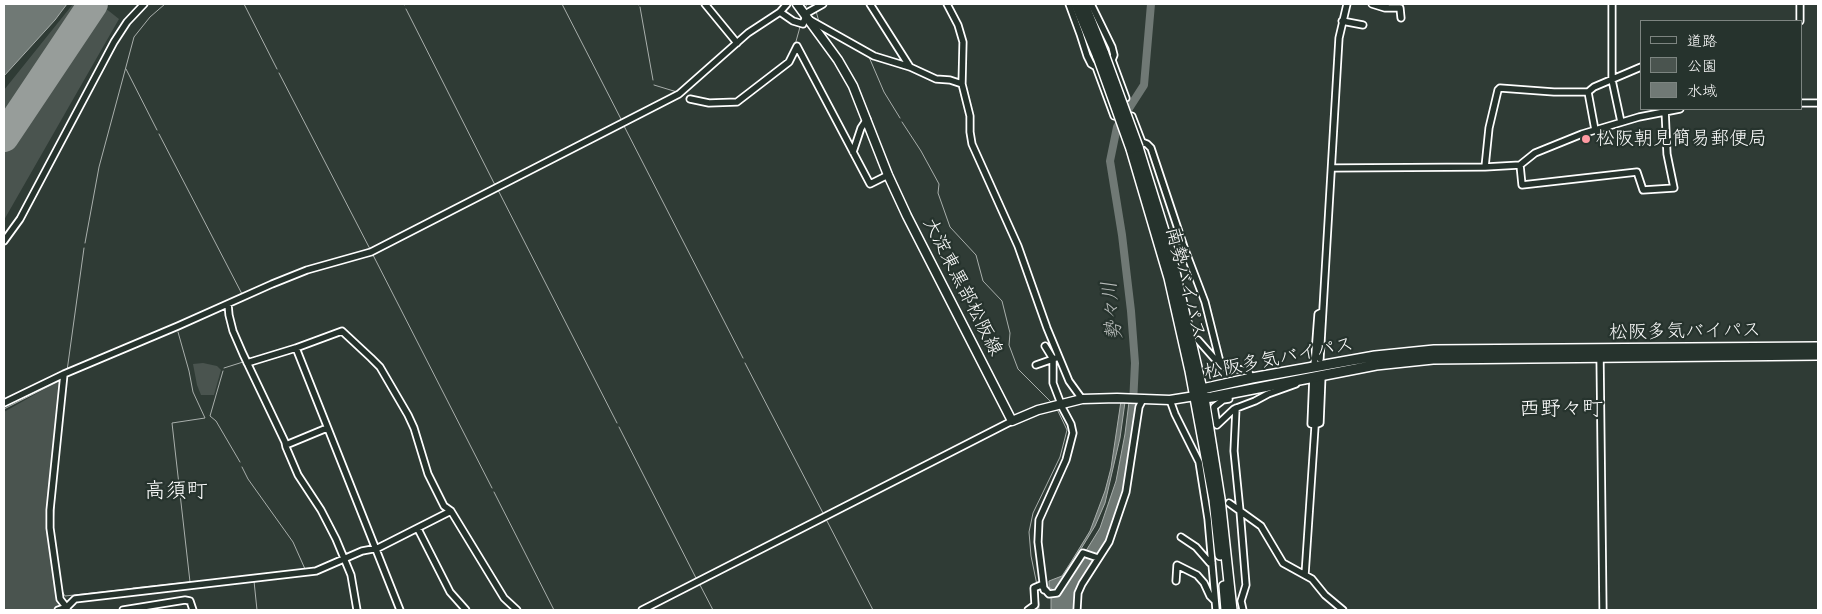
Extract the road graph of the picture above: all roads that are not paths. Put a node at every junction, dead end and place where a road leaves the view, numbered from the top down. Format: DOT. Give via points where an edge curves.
graph roads {
  1 [pos="144,4"];
  2 [pos="705,4"];
  3 [pos="787,4"];
  4 [pos="797,4"];
  5 [pos="823,4"];
  6 [pos="870,4"];
  7 [pos="947,4"];
  8 [pos="1068,4"];
  9 [pos="1076,4"];
  10 [pos="1084,4"];
  11 [pos="1092,4"];
  12 [pos="1347,4"];
  13 [pos="1372,4"];
  14 [pos="1612,4"];
  15 [pos="1800,4"];
  16 [pos="1386,6"];
  17 [pos="780,12"];
  18 [pos="803,18"];
  19 [pos="1400,18"];
  20 [pos="1800,20"];
  21 [pos="1342,21"];
  22 [pos="1363,25"];
  23 [pos="737,42"];
  24 [pos="1101,56"];
  25 [pos="910,67"];
  26 [pos="1640,67"];
  27 [pos="1612,80"];
  28 [pos="962,84"];
  29 [pos="1588,92"];
  30 [pos="1616,97"];
  31 [pos="1126,98"];
  32 [pos="1609,98"];
  33 [pos="690,99"];
  34 [pos="1802,103"];
  35 [pos="1818,103"];
  36 [pos="1665,110"];
  37 [pos="1114,116"];
  38 [pos="1132,116"];
  39 [pos="867,119"];
  40 [pos="1621,122"];
  41 [pos="1595,130"];
  42 [pos="853,152"];
  43 [pos="1520,165"];
  44 [pos="1332,168"];
  45 [pos="1485,168"];
  46 [pos="888,174"];
  47 [pos="4,242"];
  48 [pos="228,304"];
  49 [pos="1322,312"];
  50 [pos="1198,340"];
  51 [pos="1045,346"];
  52 [pos="1818,347"];
  53 [pos="296,348"];
  54 [pos="1599,353"];
  55 [pos="1818,355"];
  56 [pos="1056,358"];
  57 [pos="247,363"];
  58 [pos="1036,365"];
  59 [pos="1221,366"];
  60 [pos="1318,371"];
  61 [pos="64,374"];
  62 [pos="1252,378"];
  63 [pos="1298,379"];
  64 [pos="1228,393"];
  65 [pos="1200,394"];
  66 [pos="1082,399"];
  67 [pos="1141,399"];
  68 [pos="1170,400"];
  69 [pos="4,403"];
  70 [pos="1056,404"];
  71 [pos="1236,408"];
  72 [pos="1012,421"];
  73 [pos="328,428"];
  74 [pos="286,445"];
  75 [pos="1228,503"];
  76 [pos="451,511"];
  77 [pos="1240,511"];
  78 [pos="418,529"];
  79 [pos="1181,537"];
  80 [pos="375,549"];
  81 [pos="343,558"];
  82 [pos="1097,558"];
  83 [pos="1212,563"];
  84 [pos="1307,576"];
  85 [pos="1176,580"];
  86 [pos="1044,590"];
  87 [pos="1216,600"];
  88 [pos="67,609"];
  89 [pos="58,610"];
  90 [pos="123,610"];
  91 [pos="193,610"];
  92 [pos="357,610"];
  93 [pos="400,610"];
  94 [pos="466,610"];
  95 [pos="517,610"];
  96 [pos="642,610"];
  97 [pos="1028,610"];
  98 [pos="1077,610"];
  99 [pos="1216,610"];
  100 [pos="1226,610"];
  101 [pos="1232,610"];
  102 [pos="1243,610"];
  103 [pos="1343,610"];
  104 [pos="1603,610"];
  1 -- 47 [label="street" via="114,42 20,219"];
  2 -- 23 [label="street"];
  3 -- 17 [label="street"];
  4 -- 18 [label="main road, 大淀東黒部松阪線"];
  5 -- 18 [label="street" via="807,12"];
  6 -- 25 [label="street"];
  7 -- 28 [label="street" via="963,42"];
  8 -- 37 [label="street"];
  9 -- 24 [label="highway, 南勢バイパス"];
  10 -- 24 [label="highway, 南勢バイパス"];
  11 -- 31 [label="street" via="1112,46 1112,60"];
  12 -- 21 [label="street"];
  13 -- 16 [label="street"];
  14 -- 27 [label="street"];
  15 -- 20 [label="street"];
  16 -- 19 [label="street" via="1400,8"];
  17 -- 18 [label="street" via="793,21"];
  17 -- 23 [label="street"];
  18 -- 25 [label="street" via="874,56"];
  18 -- 39 [label="main road, 大淀東黒部松阪線" via="838,60"];
  21 -- 22 [label="street"];
  21 -- 44 [label="street"];
  23 -- 48 [label="street" via="679,94 371,252 307,270"];
  24 -- 65 [label="highway, 南勢バイパス, bridge" via="1170,250"];
  25 -- 28 [label="street" via="936,79"];
  26 -- 27 [label="street"];
  27 -- 29 [label="street"];
  27 -- 30 [label="street"];
  28 -- 56 [label="street" via="970,116 972,144 1018,246"];
  29 -- 41 [label="street"];
  29 -- 45 [label="street" via="1500,88 1489,128"];
  30 -- 32 [label="street"];
  30 -- 40 [label="street"];
  33 -- 42 [label="street" via="709,103 737,102 789,62 798,46"];
  34 -- 35 [label="street"];
  36 -- 40 [label="street"];
  36 -- 43 [label="street" via="1667,154 1674,188 1643,190 1637,172 1522,184"];
  38 -- 59 [label="street" via="1142,142 1151,148 1205,302"];
  39 -- 42 [label="street" via="860,128"];
  39 -- 46 [label="main road, 大淀東黒部松阪線"];
  40 -- 41 [label="street"];
  41 -- 43 [label="street" via="1535,153"];
  42 -- 46 [label="street" via="870,184"];
  43 -- 45 [label="street"];
  44 -- 45 [label="street"];
  44 -- 49 [label="street"];
  46 -- 72 [label="main road, 大淀東黒部松阪線"];
  48 -- 57 [label="street" via="233,331"];
  48 -- 61 [label="street"];
  49 -- 60 [label="street"];
  49 -- 60 [label="street" via="1318,314"];
  50 -- 59 [label="street"];
  51 -- 56 [label="street"];
  52 -- 54 [label="highway, 松阪多気バイパス"];
  53 -- 57 [label="street"];
  53 -- 73 [label="street"];
  53 -- 76 [label="street" via="342,331 371,358 408,415 428,474 444,506"];
  54 -- 55 [label="highway, 松阪多気バイパス"];
  54 -- 60 [label="highway, 松阪多気バイパス" via="1433,359"];
  54 -- 104 [label="street"];
  56 -- 58 [label="street"];
  56 -- 66 [label="street"];
  56 -- 70 [label="street" via="1053,382"];
  57 -- 74 [label="street"];
  59 -- 62 [label="street" via="1248,371"];
  60 -- 62 [label="highway, 松阪多気バイパス"];
  60 -- 63 [label="highway, 松阪多気バイパス"];
  60 -- 84 [label="street" via="1320,423 1315,425"];
  61 -- 69 [label="street"];
  61 -- 88 [label="street" via="50,528 60,599"];
  62 -- 65 [label="highway, 松阪多気バイパス"];
  63 -- 64 [label="highway, 松阪多気バイパス"];
  63 -- 71 [label="street" via="1296,384"];
  64 -- 65 [label="highway, 松阪多気バイパス"];
  64 -- 71 [label="street" via="1229,399 1214,406 1217,425"];
  65 -- 68 [label="main road"];
  65 -- 100 [label="highway, 南勢バイパス"];
  65 -- 101 [label="highway, 南勢バイパス" via="1220,499"];
  66 -- 67 [label="main road"];
  66 -- 70 [label="main road"];
  67 -- 68 [label="main road"];
  67 -- 82 [label="street" via="1126,492 1109,542"];
  68 -- 83 [label="street" via="1199,462"];
  70 -- 72 [label="main road"];
  70 -- 86 [label="street" via="1071,424 1073,433 1066,460 1039,520 1038,542"];
  71 -- 77 [label="street" via="1234,451"];
  72 -- 96 [label="street"];
  73 -- 74 [label="street"];
  73 -- 80 [label="street"];
  74 -- 81 [label="street" via="298,475 336,539"];
  75 -- 77 [label="street"];
  76 -- 78 [label="street"];
  76 -- 95 [label="street" via="495,585"];
  77 -- 84 [label="street" via="1261,526 1283,562"];
  77 -- 102 [label="street" via="1246,585 1241,601"];
  78 -- 80 [label="street"];
  78 -- 94 [label="street" via="450,592"];
  79 -- 83 [label="street"];
  80 -- 81 [label="street"];
  80 -- 93 [label="street"];
  81 -- 88 [label="street" via="316,571 75,599"];
  81 -- 92 [label="street" via="351,575"];
  82 -- 86 [label="street" via="1084,553 1057,593 1049,594"];
  82 -- 98 [label="street" via="1078,593"];
  83 -- 87 [label="street"];
  84 -- 103 [label="street"];
  85 -- 87 [label="street" via="1177,565 1197,575"];
  86 -- 97 [label="street" via="1041,585 1034,588 1035,605"];
  87 -- 99 [label="street"];
  88 -- 89 [label="street"];
  90 -- 91 [label="street" via="185,600 190,601"];
}
